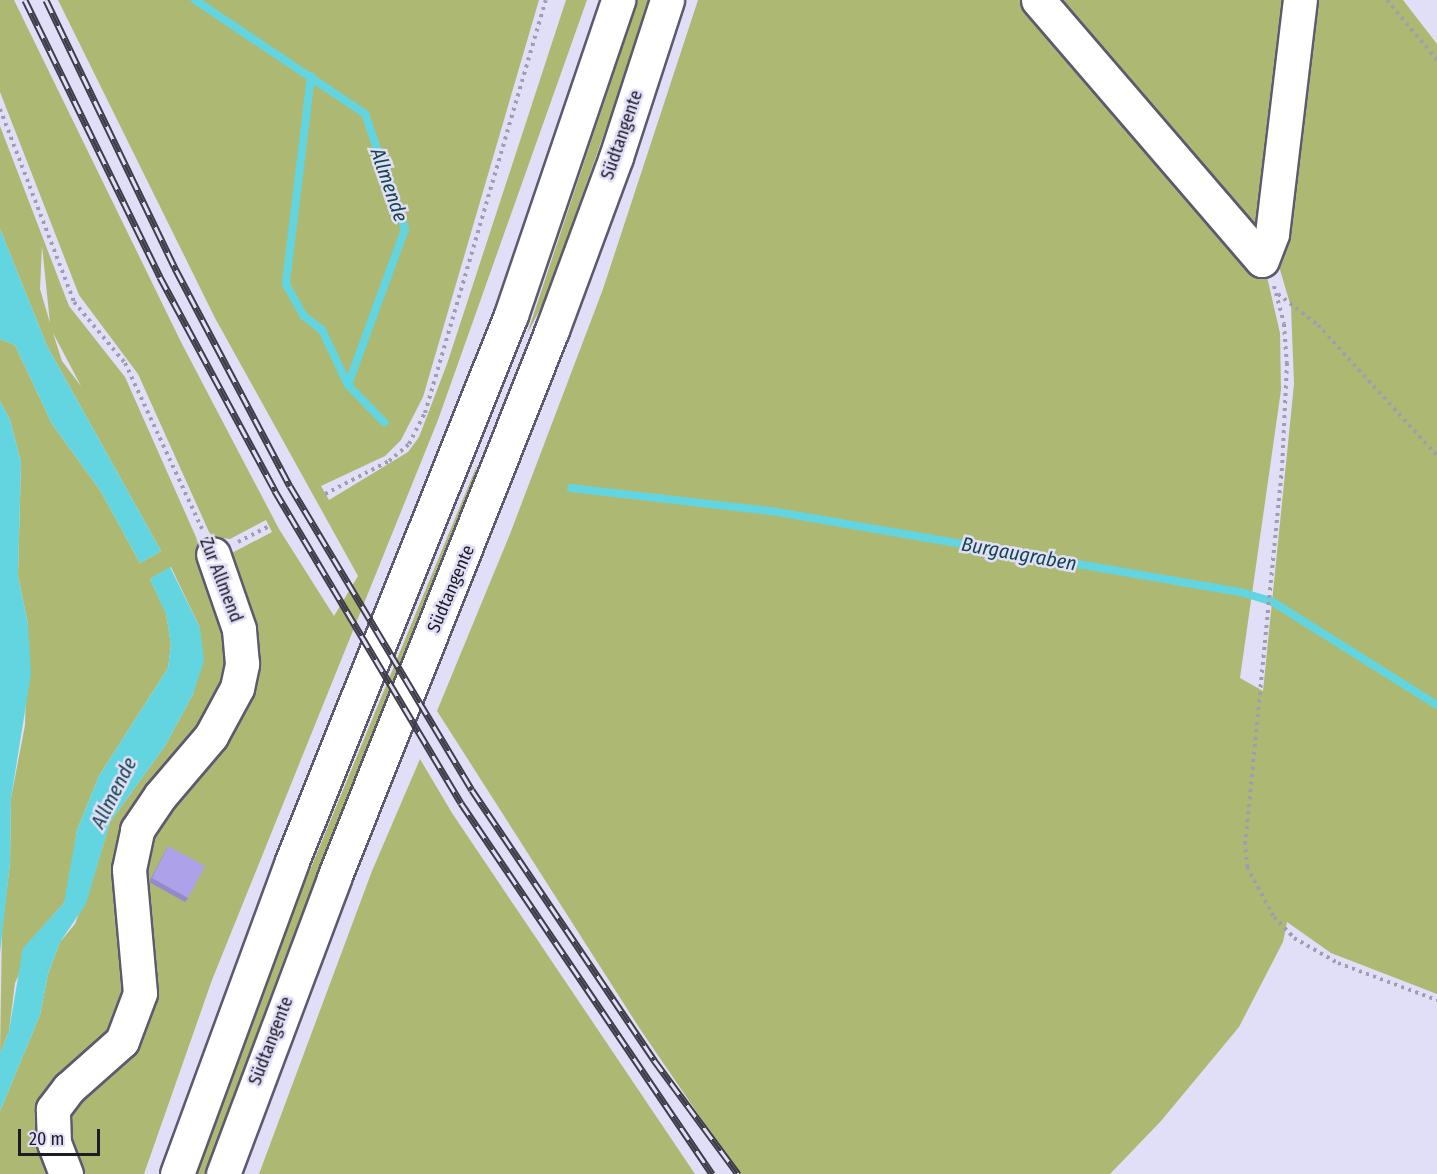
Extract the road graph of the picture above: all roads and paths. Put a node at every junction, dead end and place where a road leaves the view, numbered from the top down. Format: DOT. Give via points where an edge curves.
graph roads {
  1 [pos="546,0"];
  2 [pos="618,0"];
  3 [pos="667,0"];
  4 [pos="1038,0"];
  5 [pos="1300,0"];
  6 [pos="1387,0"];
  7 [pos="1437,60"];
  8 [pos="0,109"];
  9 [pos="1262,260"];
  10 [pos="1278,293"];
  11 [pos="1437,456"];
  12 [pos="325,494"];
  13 [pos="213,554"];
  14 [pos="1437,1000"];
  15 [pos="66,1174"];
  16 [pos="177,1174"];
  17 [pos="223,1174"];
  1 -- 12 [label="path" via="425,413 409,444 389,461"];
  2 -- 16 [label="main road" via="511,315 288,872"];
  3 -- 17 [label="main road, Südtangente" via="616,157 552,330 326,899"];
  4 -- 9 [label="main road"];
  5 -- 9 [label="main road" via="1272,234"];
  6 -- 7 [label="path"];
  8 -- 13 [label="path, Zur Allmend" via="74,302 125,363"];
  9 -- 10 [label="path"];
  10 -- 11 [label="path" via="1318,325"];
  10 -- 14 [label="path" via="1287,363 1282,468 1245,842 1247,867 1256,889 1294,938 1338,963"];
  13 -- 15 [label="main road, Zur Allmend" via="239,629 242,664 237,688 211,736 137,830 129,869 140,993 122,1041 69,1088 53,1109 54,1143"];
}
